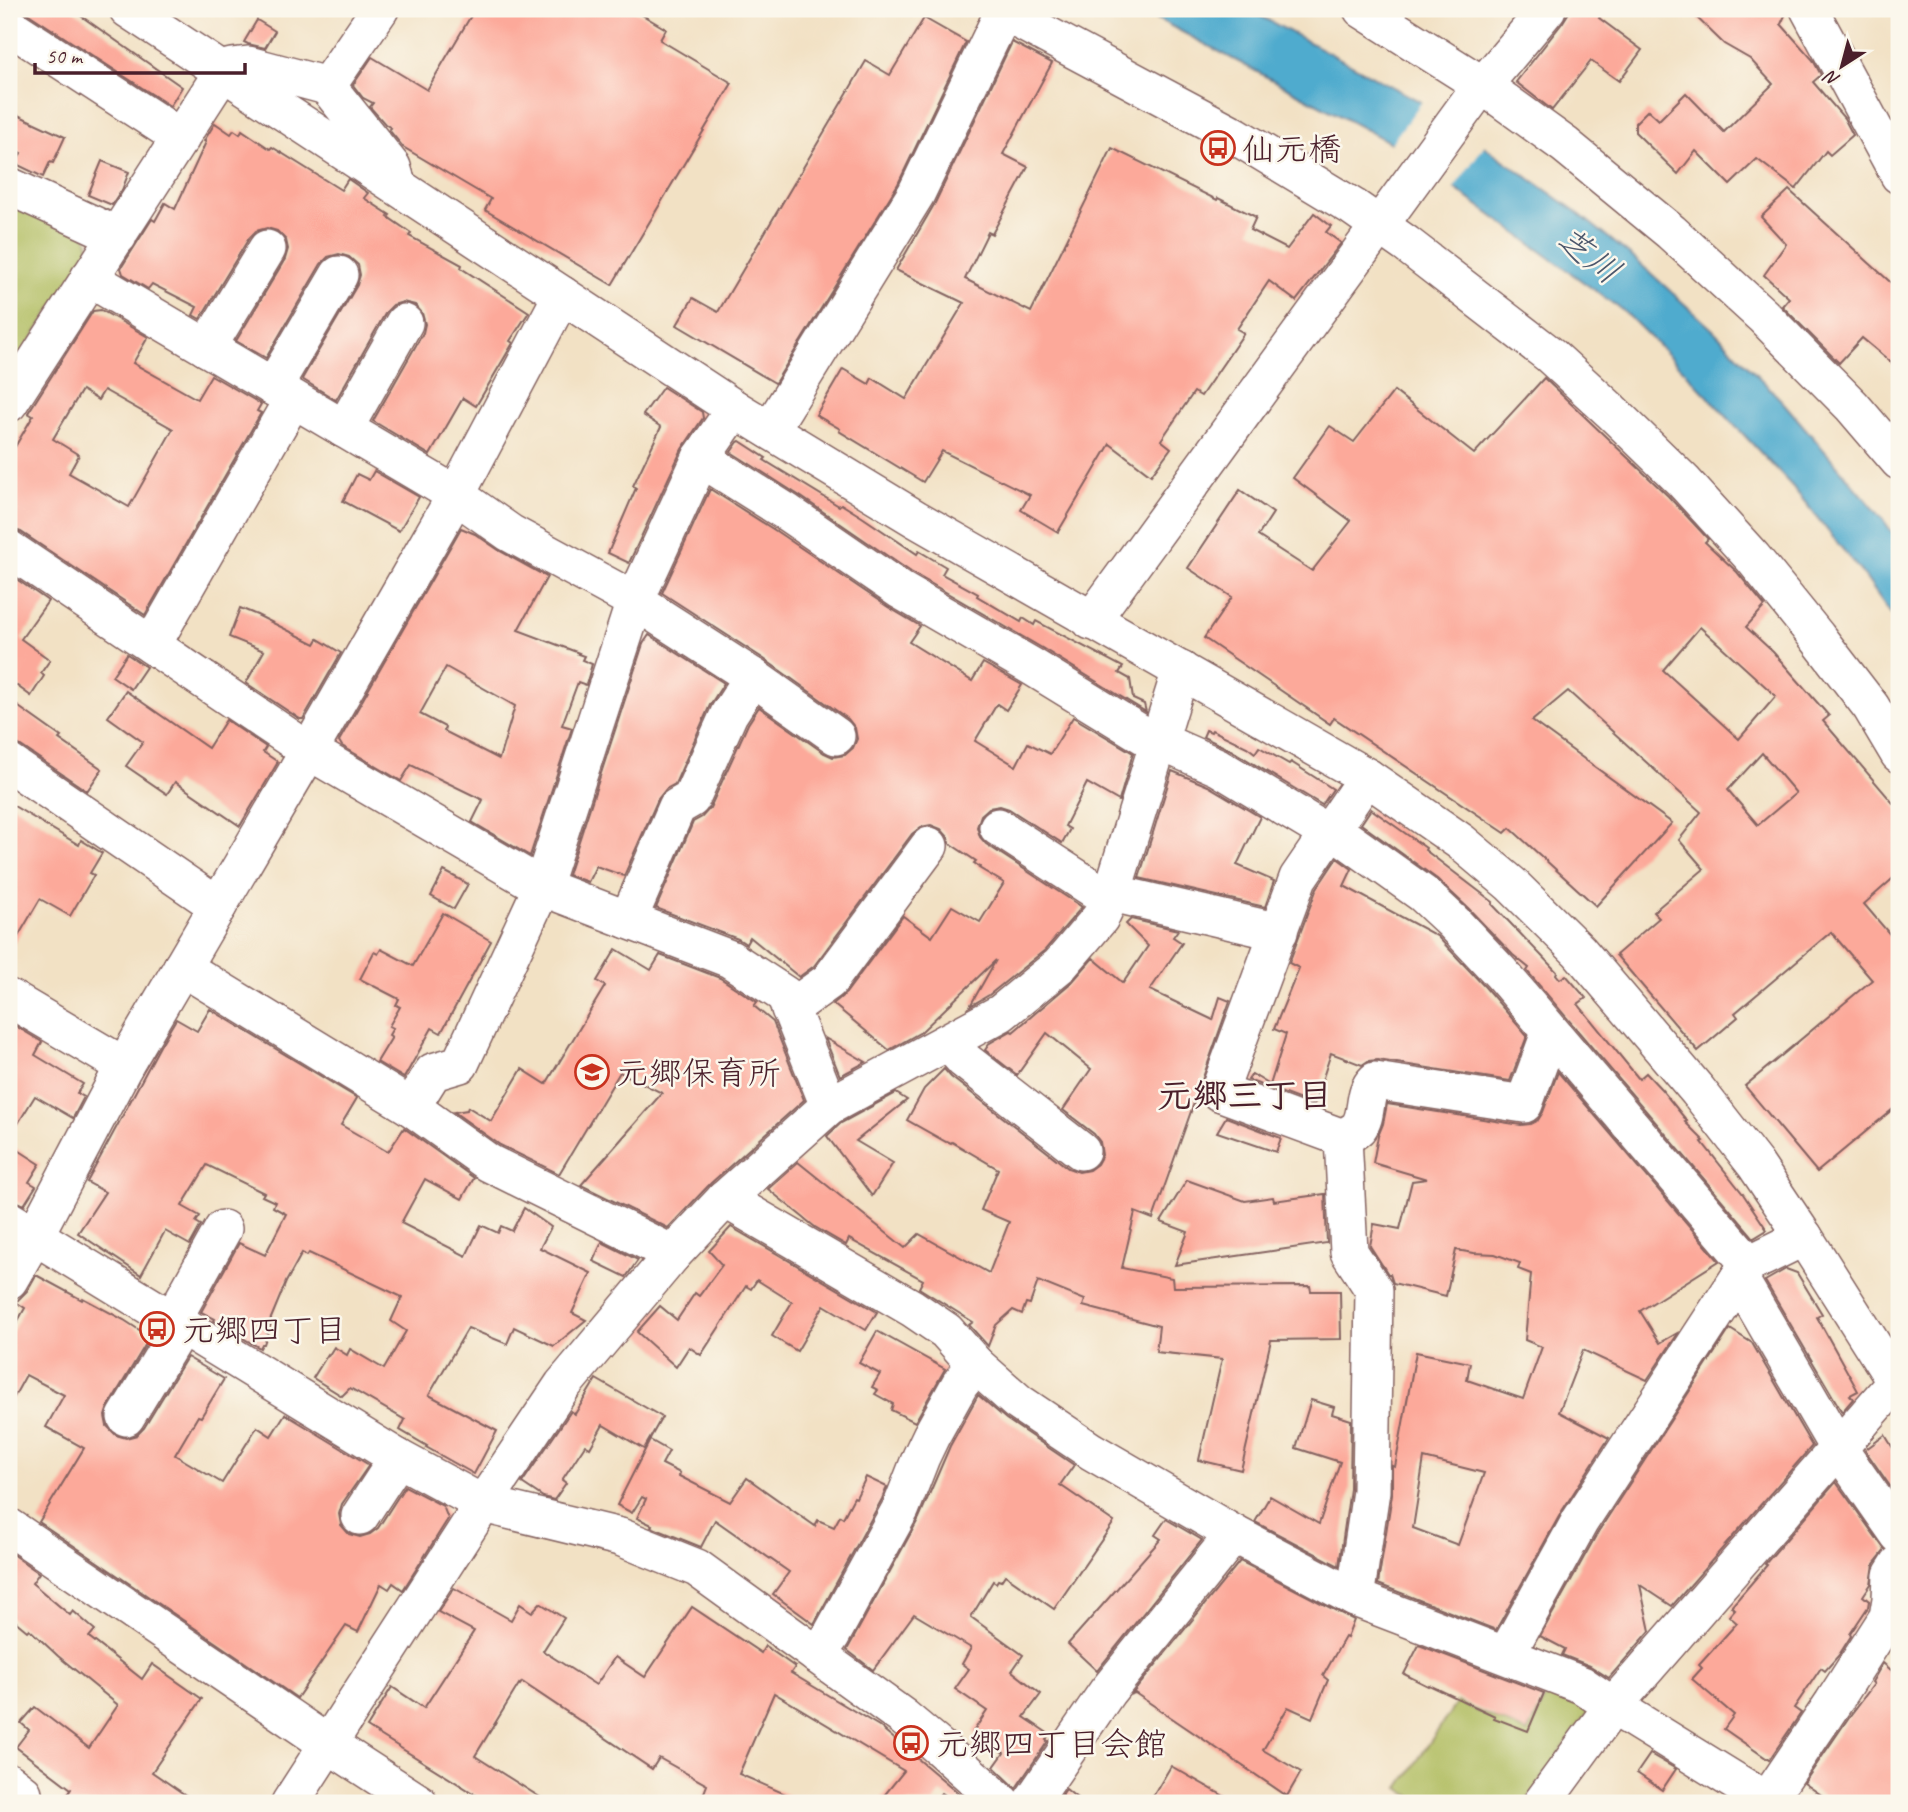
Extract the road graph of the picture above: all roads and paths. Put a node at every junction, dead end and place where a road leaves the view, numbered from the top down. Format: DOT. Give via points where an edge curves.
graph roads {
  1 [pos="128,9"];
  2 [pos="380,9"];
  3 [pos="1362,9"];
  4 [pos="1547,9"];
  5 [pos="1809,9"];
  6 [pos="1001,10"];
  7 [pos="9,26"];
  8 [pos="222,73"];
  9 [pos="327,86"];
  10 [pos="1476,93"];
  11 [pos="181,138"];
  12 [pos="1899,175"];
  13 [pos="9,186"];
  14 [pos="397,187"];
  15 [pos="1387,215"];
  16 [pos="118,236"];
  17 [pos="267,249"];
  18 [pos="339,275"];
  19 [pos="89,278"];
  20 [pos="562,295"];
  21 [pos="404,323"];
  22 [pos="207,348"];
  23 [pos="283,393"];
  24 [pos="9,403"];
  25 [pos="736,409"];
  26 [pos="344,429"];
  27 [pos="770,430"];
  28 [pos="701,458"];
  29 [pos="1899,461"];
  30 [pos="456,495"];
  31 [pos="9,549"];
  32 [pos="635,601"];
  33 [pos="1091,621"];
  34 [pos="152,645"];
  35 [pos="1181,670"];
  36 [pos="753,677"];
  37 [pos="836,736"];
  38 [pos="1158,743"];
  39 [pos="309,751"];
  40 [pos="1899,754"];
  41 [pos="9,763"];
  42 [pos="1367,777"];
  43 [pos="998,827"];
  44 [pos="1330,832"];
  45 [pos="929,846"];
  46 [pos="542,887"];
  47 [pos="1110,896"];
  48 [pos="218,906"];
  49 [pos="628,920"];
  50 [pos="1279,932"];
  51 [pos="182,967"];
  52 [pos="9,998"];
  53 [pos="790,1009"];
  54 [pos="1550,1033"];
  55 [pos="948,1042"];
  56 [pos="124,1066"];
  57 [pos="828,1106"];
  58 [pos="411,1107"];
  59 [pos="1343,1138"];
  60 [pos="1081,1151"];
  61 [pos="725,1199"];
  62 [pos="22,1228"];
  63 [pos="223,1229"];
  64 [pos="1804,1237"];
  65 [pos="673,1254"];
  66 [pos="1744,1271"];
  67 [pos="9,1280"];
  68 [pos="177,1322"];
  69 [pos="975,1365"];
  70 [pos="1898,1385"];
  71 [pos="127,1417"];
  72 [pos="1838,1448"];
  73 [pos="398,1458"];
  74 [pos="482,1504"];
  75 [pos="360,1516"];
  76 [pos="9,1527"];
  77 [pos="1234,1534"];
  78 [pos="1899,1535"];
  79 [pos="1899,1564"];
  80 [pos="1355,1598"];
  81 [pos="817,1655"];
  82 [pos="1506,1655"];
  83 [pos="1612,1706"];
  84 [pos="328,1744"];
  85 [pos="9,1782"];
  86 [pos="1768,1802"];
  87 [pos="15,1803"];
  88 [pos="290,1803"];
  89 [pos="419,1803"];
  90 [pos="1002,1803"];
  91 [pos="1031,1803"];
  92 [pos="1542,1803"];
  1 -- 8 [label="street"];
  2 -- 9 [label="street"];
  3 -- 10 [label="street"];
  4 -- 10 [label="street"];
  5 -- 12 [label="street"];
  6 -- 15 [label="street" via="1236,136 1353,207"];
  6 -- 27 [label="street" via="916,194"];
  7 -- 11 [label="street"];
  8 -- 9 [label="street" via="248,65"];
  8 -- 11 [label="street"];
  8 -- 14 [label="street"];
  9 -- 14 [label="street" via="392,167"];
  10 -- 15 [label="street"];
  10 -- 29 [label="street" via="1564,145 1671,232 1763,316"];
  11 -- 16 [label="street"];
  13 -- 16 [label="street"];
  14 -- 20 [label="street"];
  15 -- 33 [label="street"];
  15 -- 40 [label="street" via="1481,301 1550,355 1683,481 1818,637 1871,707"];
  16 -- 19 [label="street"];
  17 -- 22 [label="street"];
  18 -- 23 [label="street"];
  19 -- 22 [label="street"];
  19 -- 24 [label="street"];
  20 -- 25 [label="street"];
  20 -- 30 [label="street"];
  21 -- 26 [label="street"];
  22 -- 23 [label="street"];
  23 -- 26 [label="street"];
  23 -- 34 [label="street"];
  25 -- 27 [label="street"];
  25 -- 28 [label="street"];
  26 -- 30 [label="street"];
  27 -- 33 [label="street"];
  28 -- 32 [label="street"];
  28 -- 38 [label="street" via="900,590"];
  30 -- 32 [label="street" via="510,533"];
  30 -- 39 [label="street"];
  31 -- 34 [label="street"];
  32 -- 36 [label="street"];
  32 -- 46 [label="street"];
  33 -- 35 [label="street"];
  34 -- 39 [label="street"];
  35 -- 38 [label="street"];
  35 -- 42 [label="street"];
  36 -- 37 [label="street"];
  36 -- 49 [label="street" via="729,714 691,799 677,807"];
  38 -- 44 [label="street" via="1218,767"];
  38 -- 47 [label="street"];
  39 -- 46 [label="street"];
  39 -- 48 [label="street"];
  41 -- 48 [label="street"];
  42 -- 44 [label="street"];
  42 -- 64 [label="street" via="1461,842 1579,951 1698,1091"];
  43 -- 47 [label="street"];
  44 -- 50 [label="street" via="1298,878"];
  44 -- 54 [label="street" via="1423,894 1501,973"];
  45 -- 53 [label="street" via="829,981"];
  46 -- 49 [label="street"];
  46 -- 58 [label="street" via="460,1064 433,1072"];
  47 -- 50 [label="street"];
  47 -- 55 [label="street" via="1100,918 1060,965 1001,1013"];
  48 -- 51 [label="street"];
  49 -- 53 [label="street" via="730,959 785,995"];
  50 -- 59 [label="street" via="1219,1092"];
  51 -- 56 [label="street"];
  51 -- 58 [label="street"];
  52 -- 56 [label="street"];
  53 -- 57 [label="street"];
  54 -- 59 [label="street" via="1524,1104 1375,1081 1357,1129"];
  54 -- 66 [label="street"];
  55 -- 57 [label="street"];
  55 -- 60 [label="street" via="964,1060"];
  56 -- 62 [label="street"];
  57 -- 61 [label="street"];
  58 -- 65 [label="street" via="489,1163"];
  59 -- 80 [label="street" via="1349,1252 1374,1290 1371,1491"];
  61 -- 65 [label="street"];
  61 -- 69 [label="street" via="912,1308 946,1331"];
  62 -- 67 [label="street"];
  62 -- 68 [label="street"];
  63 -- 68 [label="street"];
  64 -- 66 [label="street"];
  64 -- 70 [label="street"];
  65 -- 74 [label="street" via="563,1385"];
  66 -- 72 [label="street"];
  66 -- 82 [label="street" via="1580,1521"];
  68 -- 71 [label="street"];
  68 -- 73 [label="street"];
  69 -- 77 [label="street" via="1018,1402 1091,1451"];
  69 -- 81 [label="street" via="931,1436 901,1508"];
  70 -- 72 [label="street"];
  72 -- 78 [label="street"];
  72 -- 83 [label="street"];
  73 -- 74 [label="street"];
  73 -- 75 [label="street"];
  74 -- 81 [label="street" via="620,1537 697,1568"];
  74 -- 84 [label="street"];
  76 -- 84 [label="street"];
  77 -- 80 [label="street"];
  77 -- 91 [label="street" via="1107,1692"];
  79 -- 86 [label="street" via="1892,1575 1888,1617"];
  80 -- 82 [label="street"];
  81 -- 90 [label="street" via="903,1717"];
  82 -- 83 [label="street" via="1582,1685"];
  83 -- 86 [label="street"];
  83 -- 92 [label="street"];
  84 -- 88 [label="street"];
  84 -- 89 [label="street"];
  85 -- 87 [label="street" via="23,1793"];
}
